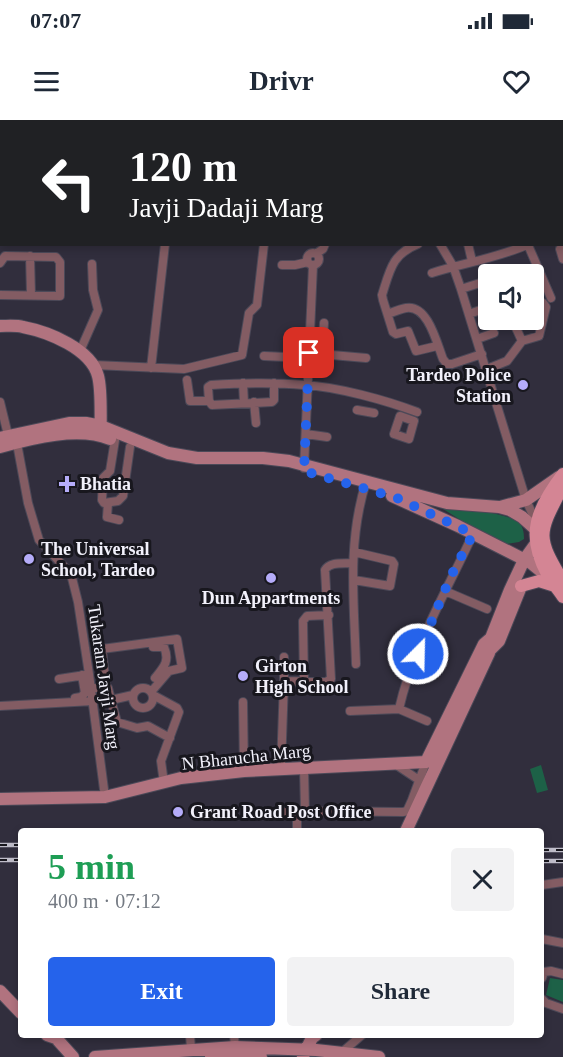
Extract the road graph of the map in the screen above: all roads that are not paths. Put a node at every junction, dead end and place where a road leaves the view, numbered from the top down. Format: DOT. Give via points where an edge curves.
graph roads {
  1 [pos="165,246"];
  2 [pos="266,246"];
  3 [pos="266,246"];
  4 [pos="324,246"];
  5 [pos="441,246"];
  6 [pos="468,246"];
  7 [pos="526,246"];
  8 [pos="529,246"];
  9 [pos="406,247"];
  10 [pos="563,247"];
  11 [pos="30,256"];
  12 [pos="563,259"];
  13 [pos="472,261"];
  14 [pos="0,262"];
  15 [pos="310,263"];
  16 [pos="92,264"];
  17 [pos="266,265"];
  18 [pos="282,265"];
  19 [pos="453,266"];
  20 [pos="432,273"];
  21 [pos="478,284"];
  22 [pos="461,289"];
  23 [pos="0,295"];
  24 [pos="31,295"];
  25 [pos="551,298"];
  26 [pos="478,311"];
  27 [pos="388,314"];
  28 [pos="469,314"];
  29 [pos="324,324"];
  30 [pos="0,326"];
  31 [pos="517,330"];
  32 [pos="540,330"];
  33 [pos="494,333"];
  34 [pos="310,334"];
  35 [pos="323,334"];
  36 [pos="477,339"];
  37 [pos="522,341"];
  38 [pos="437,346"];
  39 [pos="80,351"];
  40 [pos="322,354"];
  41 [pos="482,354"];
  42 [pos="264,356"];
  43 [pos="309,356"];
  44 [pos="366,358"];
  45 [pos="151,368"];
  46 [pos="487,369"];
  47 [pos="95,375"];
  48 [pos="187,380"];
  49 [pos="243,383"];
  50 [pos="274,383"];
  51 [pos="306,385"];
  52 [pos="368,398"];
  53 [pos="209,401"];
  54 [pos="0,402"];
  55 [pos="254,402"];
  56 [pos="244,403"];
  57 [pos="366,412"];
  58 [pos="417,412"];
  59 [pos="256,423"];
  60 [pos="98,430"];
  61 [pos="306,434"];
  62 [pos="10,437"];
  63 [pos="327,437"];
  64 [pos="115,440"];
  65 [pos="0,447"];
  66 [pos="130,447"];
  67 [pos="183,460"];
  68 [pos="304,468"];
  69 [pos="563,478"];
  70 [pos="366,485"];
  71 [pos="526,500"];
  72 [pos="108,503"];
  73 [pos="499,507"];
  74 [pos="119,520"];
  75 [pos="473,534"];
  76 [pos="536,544"];
  77 [pos="502,549"];
  78 [pos="354,552"];
  79 [pos="353,563"];
  80 [pos="354,580"];
  81 [pos="516,588"];
  82 [pos="445,591"];
  83 [pos="561,591"];
  84 [pos="488,609"];
  85 [pos="328,615"];
  86 [pos="490,647"];
  87 [pos="102,656"];
  88 [pos="284,657"];
  89 [pos="87,659"];
  90 [pos="356,664"];
  91 [pos="86,675"];
  92 [pos="156,678"];
  93 [pos="59,679"];
  94 [pos="284,681"];
  95 [pos="304,681"];
  96 [pos="106,687"];
  97 [pos="91,688"];
  98 [pos="152,693"];
  99 [pos="84,695"];
  100 [pos="133,695"];
  101 [pos="111,700"];
  102 [pos="93,701"];
  103 [pos="243,702"];
  104 [pos="65,703"];
  105 [pos="0,706"];
  106 [pos="399,709"];
  107 [pos="350,711"];
  108 [pos="427,721"];
  109 [pos="170,738"];
  110 [pos="426,762"];
  111 [pos="395,764"];
  112 [pos="281,768"];
  113 [pos="304,768"];
  114 [pos="244,771"];
  115 [pos="419,780"];
  116 [pos="164,783"];
  117 [pos="105,797"];
  118 [pos="0,799"];
  119 [pos="301,811"];
  120 [pos="282,812"];
  121 [pos="409,826"];
  122 [pos="297,828"];
  123 [pos="563,882"];
  124 [pos="544,885"];
  125 [pos="544,939"];
  126 [pos="563,943"];
  127 [pos="544,973"];
  128 [pos="563,974"];
  129 [pos="0,991"];
  130 [pos="544,1001"];
  131 [pos="563,1009"];
  132 [pos="18,1010"];
  133 [pos="48,1038"];
  134 [pos="56,1038"];
  135 [pos="190,1038"];
  136 [pos="317,1038"];
  137 [pos="358,1038"];
  138 [pos="234,1041"];
  139 [pos="191,1049"];
  140 [pos="341,1053"];
  141 [pos="310,1054"];
  142 [pos="62,1057"];
  143 [pos="73,1057"];
  144 [pos="95,1057"];
  145 [pos="213,1057"];
  146 [pos="274,1057"];
  147 [pos="379,1057"];
  1 -- 45 [label="street"];
  2 -- 45 [label="street" via="257,305 249,313 242,355 184,369"];
  3 -- 17 [label="street"];
  4 -- 15 [label="street" via="317,253 320,261"];
  5 -- 19 [label="street"];
  6 -- 13 [label="street"];
  7 -- 13 [label="street"];
  8 -- 25 [label="street"];
  9 -- 27 [label="street" via="392,266 382,295"];
  10 -- 12 [label="street"];
  11 -- 14 [label="street" via="5,256"];
  11 -- 24 [label="street"];
  11 -- 24 [label="street" via="56,256 60,262 60,296"];
  13 -- 19 [label="street"];
  15 -- 18 [label="street"];
  15 -- 34 [label="street"];
  16 -- 39 [label="street" via="98,310"];
  19 -- 20 [label="street"];
  19 -- 22 [label="street"];
  21 -- 22 [label="street"];
  22 -- 28 [label="street"];
  23 -- 24 [label="street"];
  26 -- 28 [label="street"];
  27 -- 38 [label="street" via="407,307 421,311"];
  27 -- 38 [label="street" via="393,332 408,331 416,351"];
  28 -- 36 [label="street"];
  29 -- 35 [label="street"];
  30 -- 39 [label="main road" via="23,327 53,336"];
  31 -- 37 [label="street"];
  32 -- 37 [label="street" via="539,336"];
  33 -- 36 [label="street"];
  34 -- 35 [label="street"];
  34 -- 43 [label="street"];
  35 -- 40 [label="street"];
  36 -- 41 [label="street"];
  37 -- 46 [label="street" via="507,361"];
  38 -- 41 [label="street" via="447,364"];
  39 -- 47 [label="main road"];
  40 -- 43 [label="street"];
  40 -- 44 [label="street"];
  41 -- 46 [label="street"];
  42 -- 43 [label="street"];
  43 -- 51 [label="street"];
  45 -- 47 [label="street"];
  46 -- 71 [label="street"];
  47 -- 60 [label="main road"];
  48 -- 53 [label="street" via="190,401"];
  49 -- 50 [label="street"];
  49 -- 53 [label="street" via="209,386"];
  49 -- 56 [label="street"];
  50 -- 51 [label="street"];
  50 -- 55 [label="street" via="273,401"];
  51 -- 52 [label="street"];
  51 -- 61 [label="street"];
  52 -- 57 [label="street"];
  52 -- 58 [label="street" via="407,413"];
  53 -- 56 [label="street" via="212,405"];
  54 -- 62 [label="street, Tukaram Javji Marg"];
  55 -- 56 [label="street"];
  55 -- 59 [label="street"];
  60 -- 62 [label="main road"];
  60 -- 64 [label="main road"];
  60 -- 67 [label="main road"];
  61 -- 63 [label="street"];
  61 -- 68 [label="street"];
  62 -- 65 [label="main road"];
  62 -- 89 [label="street, Tukaram Javji Marg" via="39,540 71,574"];
  64 -- 66 [label="main road"];
  64 -- 72 [label="street" via="110,471 103,480 102,500"];
  66 -- 67 [label="main road" via="160,459"];
  66 -- 72 [label="street" via="123,496"];
  67 -- 68 [label="main road" via="263,461"];
  68 -- 70 [label="main road"];
  69 -- 71 [label="main road"];
  69 -- 76 [label="main road"];
  70 -- 73 [label="main road" via="447,503"];
  70 -- 75 [label="main road"];
  70 -- 78 [label="street" via="357,516"];
  71 -- 73 [label="main road"];
  71 -- 76 [label="street"];
  72 -- 74 [label="street" via="107,517"];
  73 -- 76 [label="main road" via="516,514"];
  75 -- 77 [label="main road"];
  75 -- 82 [label="street"];
  76 -- 77 [label="main road"];
  76 -- 81 [label="main road"];
  76 -- 83 [label="main road" via="548,557"];
  76 -- 83 [label="main road" via="547,576"];
  77 -- 81 [label="main road" via="512,567"];
  78 -- 79 [label="street"];
  78 -- 80 [label="street" via="394,564 390,586"];
  79 -- 80 [label="street"];
  79 -- 85 [label="street" via="332,564 325,570"];
  80 -- 90 [label="street"];
  81 -- 83 [label="main road" via="539,581"];
  81 -- 86 [label="main road" via="499,641"];
  82 -- 84 [label="street"];
  82 -- 106 [label="street"];
  85 -- 95 [label="street" via="307,616 303,621"];
  85 -- 95 [label="street" via="331,679"];
  86 -- 110 [label="main road" via="484,644"];
  86 -- 121 [label="main road"];
  87 -- 89 [label="street"];
  87 -- 92 [label="street" via="162,646 167,663"];
  87 -- 96 [label="street"];
  87 -- 98 [label="street" via="104,648 177,639 182,668 169,671"];
  88 -- 94 [label="street"];
  89 -- 91 [label="street, Tukaram Javji Marg"];
  91 -- 93 [label="street"];
  91 -- 97 [label="street, Tukaram Javji Marg"];
  91 -- 99 [label="street"];
  94 -- 95 [label="street"];
  94 -- 112 [label="street"];
  96 -- 97 [label="street"];
  96 -- 101 [label="street"];
  97 -- 102 [label="street, Tukaram Javji Marg"];
  98 -- 100 [label="street" via="143,687"];
  98 -- 100 [label="street" via="151,705 143,708 136,705"];
  98 -- 109 [label="street" via="179,710"];
  99 -- 102 [label="street"];
  99 -- 104 [label="street" via="66,699"];
  100 -- 101 [label="street"];
  101 -- 109 [label="street" via="117,722 137,728 148,726"];
  102 -- 104 [label="street"];
  102 -- 117 [label="street, Tukaram Javji Marg"];
  103 -- 114 [label="street"];
  104 -- 105 [label="street"];
  106 -- 107 [label="street"];
  106 -- 108 [label="street"];
  109 -- 116 [label="street" via="161,761"];
  110 -- 111 [label="main road, N Bharucha Marg"];
  110 -- 115 [label="street"];
  111 -- 113 [label="main road, N Bharucha Marg"];
  111 -- 115 [label="street"];
  112 -- 113 [label="main road, N Bharucha Marg"];
  112 -- 114 [label="main road, N Bharucha Marg"];
  113 -- 119 [label="street"];
  114 -- 116 [label="main road, N Bharucha Marg"];
  115 -- 119 [label="street" via="407,811"];
  116 -- 117 [label="main road, N Bharucha Marg"];
  117 -- 118 [label="main road, N Bharucha Marg"];
  119 -- 120 [label="street"];
  119 -- 122 [label="street"];
  123 -- 124 [label="street"];
  125 -- 126 [label="street"];
  127 -- 128 [label="street"];
  129 -- 132 [label="main road"];
  130 -- 131 [label="street"];
  133 -- 142 [label="main road"];
  134 -- 143 [label="main road"];
  135 -- 139 [label="street"];
  136 -- 141 [label="main road"];
  137 -- 140 [label="street"];
  138 -- 141 [label="main road"];
  138 -- 144 [label="main road"];
  140 -- 141 [label="main road"];
  140 -- 147 [label="main road"];
  145 -- 146 [label="main road"];
}
